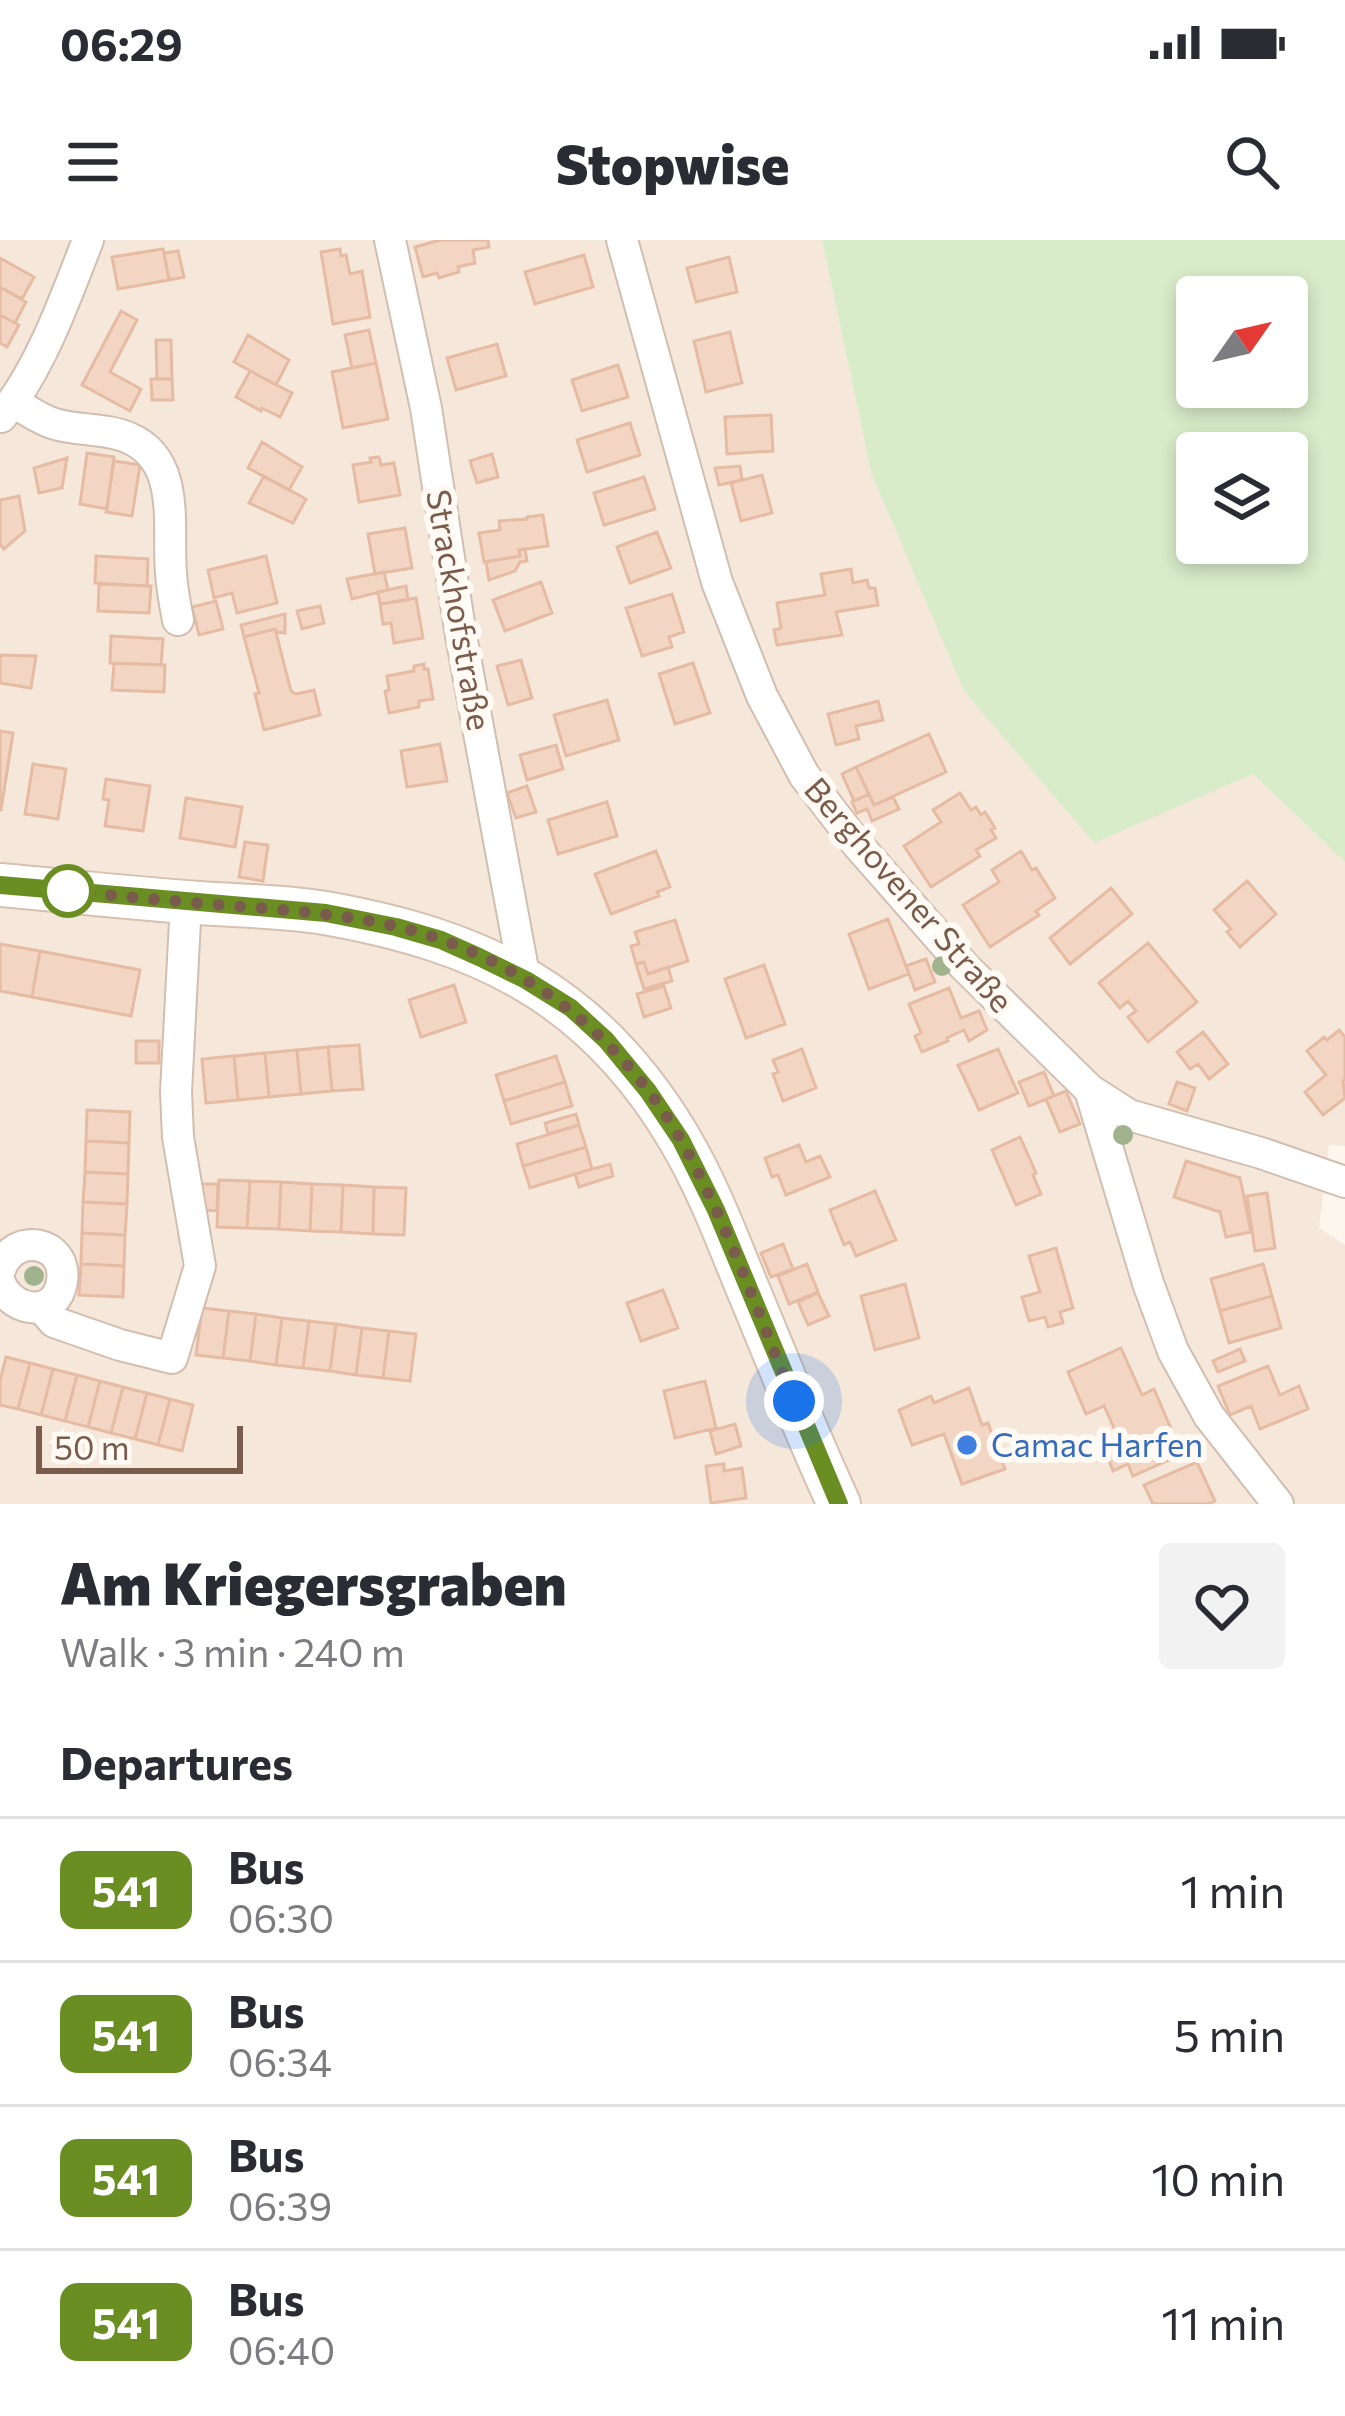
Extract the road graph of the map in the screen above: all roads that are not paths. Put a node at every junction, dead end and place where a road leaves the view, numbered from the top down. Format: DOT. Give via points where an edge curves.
graph roads {
  1 [pos="88,240"];
  2 [pos="389,240"];
  3 [pos="622,240"];
  4 [pos="6,410"];
  5 [pos="178,620"];
  6 [pos="0,885"];
  7 [pos="186,902"];
  8 [pos="526,980"];
  9 [pos="1090,1090"];
  10 [pos="1345,1182"];
  11 [pos="0,1270"];
  12 [pos="0,1282"];
  13 [pos="41,1306"];
  14 [pos="838,1504"];
  15 [pos="1278,1504"];
  1 -- 4 [label="street"];
  2 -- 8 [label="street, Strackhofstraße"];
  3 -- 9 [label="street, Berghovener Straße" via="717,582 804,776 964,966"];
  4 -- 5 [label="street" via="126,436 147,448 169,491"];
  6 -- 7 [label="main road"];
  7 -- 8 [label="main road" via="396,927"];
  7 -- 13 [label="street" via="176,1093 200,1266 172,1358 53,1322"];
  8 -- 14 [label="main road" via="606,1040 681,1140"];
  9 -- 10 [label="street" via="1129,1115"];
  9 -- 15 [label="street, Berghovener Straße" via="1173,1351 1209,1416"];
  11 -- 13 [label="street" via="9,1253 28,1244 56,1256 62,1285"];
  12 -- 13 [label="street" via="10,1300"];
}
